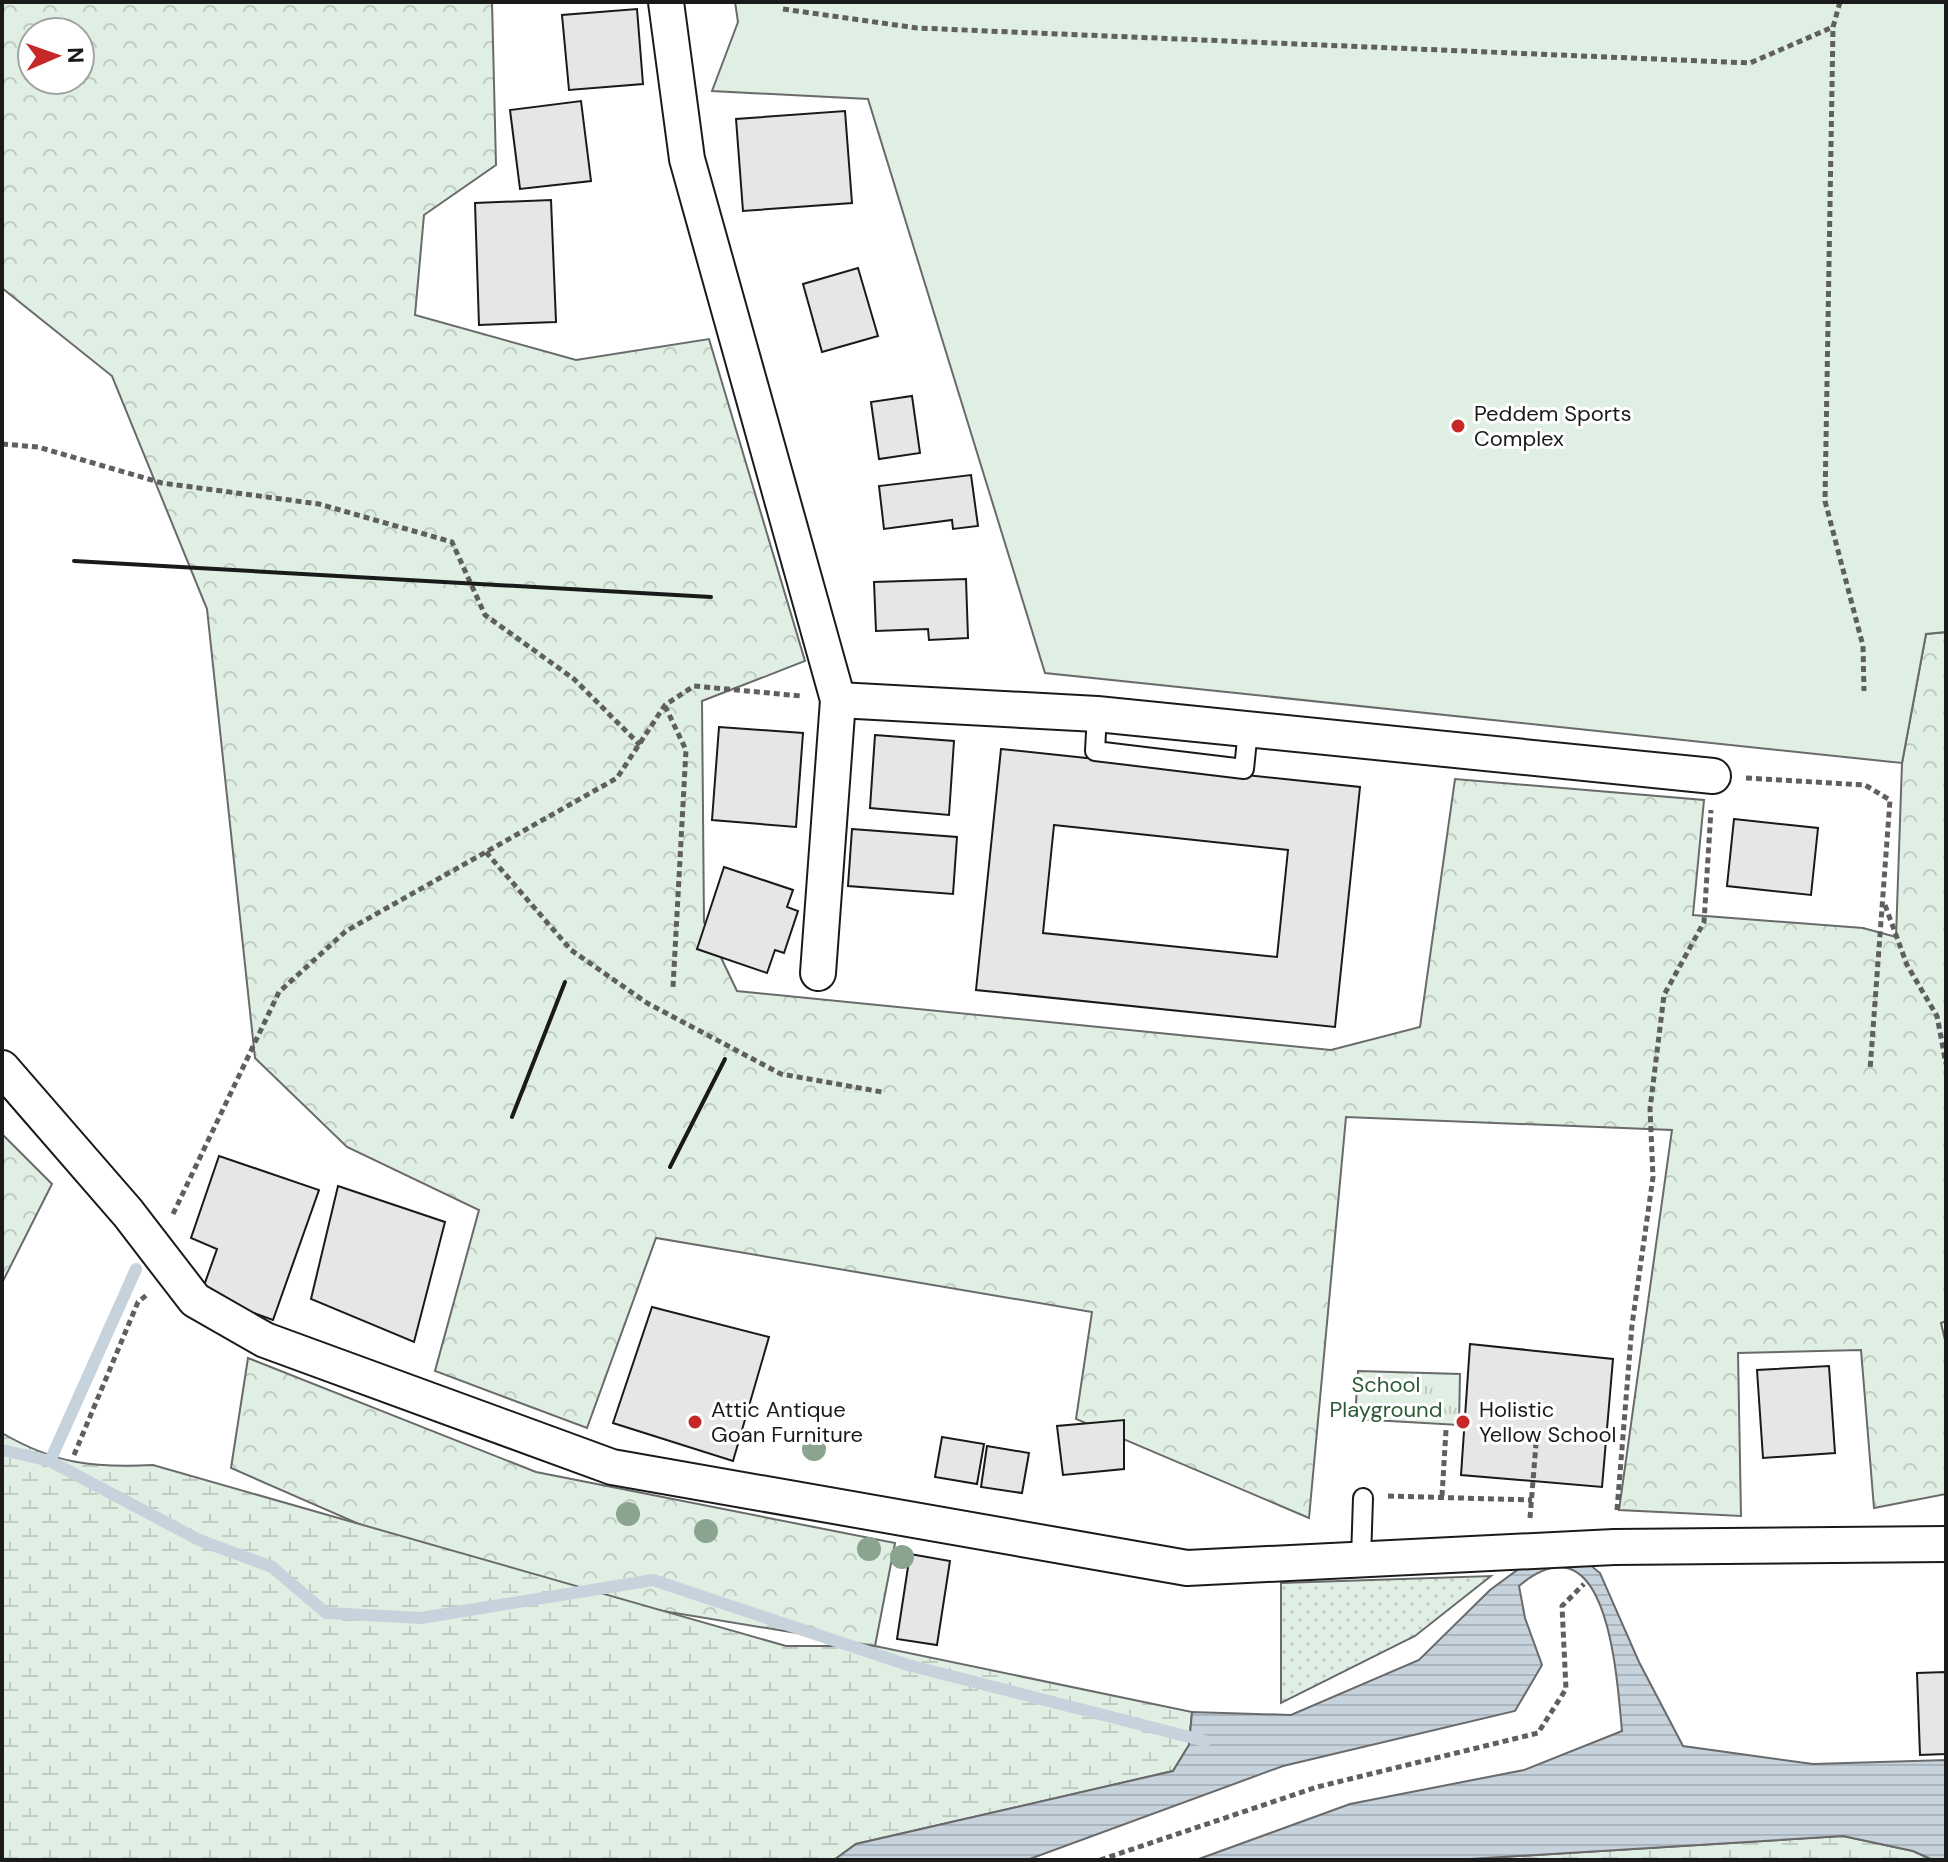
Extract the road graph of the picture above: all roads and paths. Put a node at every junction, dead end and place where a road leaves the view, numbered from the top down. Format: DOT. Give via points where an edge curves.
graph roads {
  1 [pos="666,2"];
  2 [pos="1840,2"];
  3 [pos="783,9"];
  4 [pos="1833,27"];
  5 [pos="2,444"];
  6 [pos="1864,691"];
  7 [pos="838,700"];
  8 [pos="665,705"];
  9 [pos="640,745"];
  10 [pos="1713,776"];
  11 [pos="486,852"];
  12 [pos="1884,904"];
  13 [pos="818,973"];
  14 [pos="673,987"];
  15 [pos="1946,1064"];
  16 [pos="2,1068"];
  17 [pos="1870,1070"];
  18 [pos="882,1092"];
  19 [pos="165,1262"];
  20 [pos="1446,1430"];
  21 [pos="1536,1444"];
  22 [pos="74,1455"];
  23 [pos="1442,1496"];
  24 [pos="1372,1497"];
  25 [pos="1532,1500"];
  26 [pos="1946,1544"];
  27 [pos="1614,1547"];
  28 [pos="1527,1550"];
  29 [pos="1361,1559"];
  30 [pos="1100,1860"];
  1 -- 7 [label="street" via="687,159"];
  2 -- 4 [label="path"];
  3 -- 4 [label="path" via="917,28 1750,63"];
  4 -- 6 [label="path" via="1825,501 1863,646"];
  5 -- 9 [label="path" via="38,447 162,483 319,504 452,542 485,615 574,679"];
  7 -- 8 [label="path" via="694,686"];
  7 -- 10 [label="street" via="1097,714"];
  7 -- 13 [label="street"];
  8 -- 9 [label="path"];
  8 -- 14 [label="path" via="686,750"];
  9 -- 11 [label="path" via="617,778"];
  10 -- 12 [label="path" via="1865,785 1890,800"];
  10 -- 27 [label="path" via="1704,922 1664,995 1650,1109 1653,1177 1632,1325"];
  11 -- 18 [label="path" via="571,950 647,1003 781,1074"];
  11 -- 19 [label="path" via="346,931 279,992"];
  12 -- 15 [label="path" via="1907,965 1937,1016"];
  12 -- 17 [label="path"];
  16 -- 19 [label="street"];
  19 -- 22 [label="path" via="138,1302"];
  19 -- 29 [label="street" via="195,1300 265,1340 612,1467 1187,1568"];
  20 -- 23 [label="path"];
  21 -- 25 [label="path"];
  23 -- 24 [label="path"];
  23 -- 25 [label="path"];
  24 -- 29 [label="lane"];
  25 -- 28 [label="path"];
  26 -- 27 [label="street"];
  27 -- 28 [label="street"];
  27 -- 30 [label="path" via="1606,1563 1562,1606 1566,1689 1538,1733 1317,1787"];
  28 -- 29 [label="street"];
}
